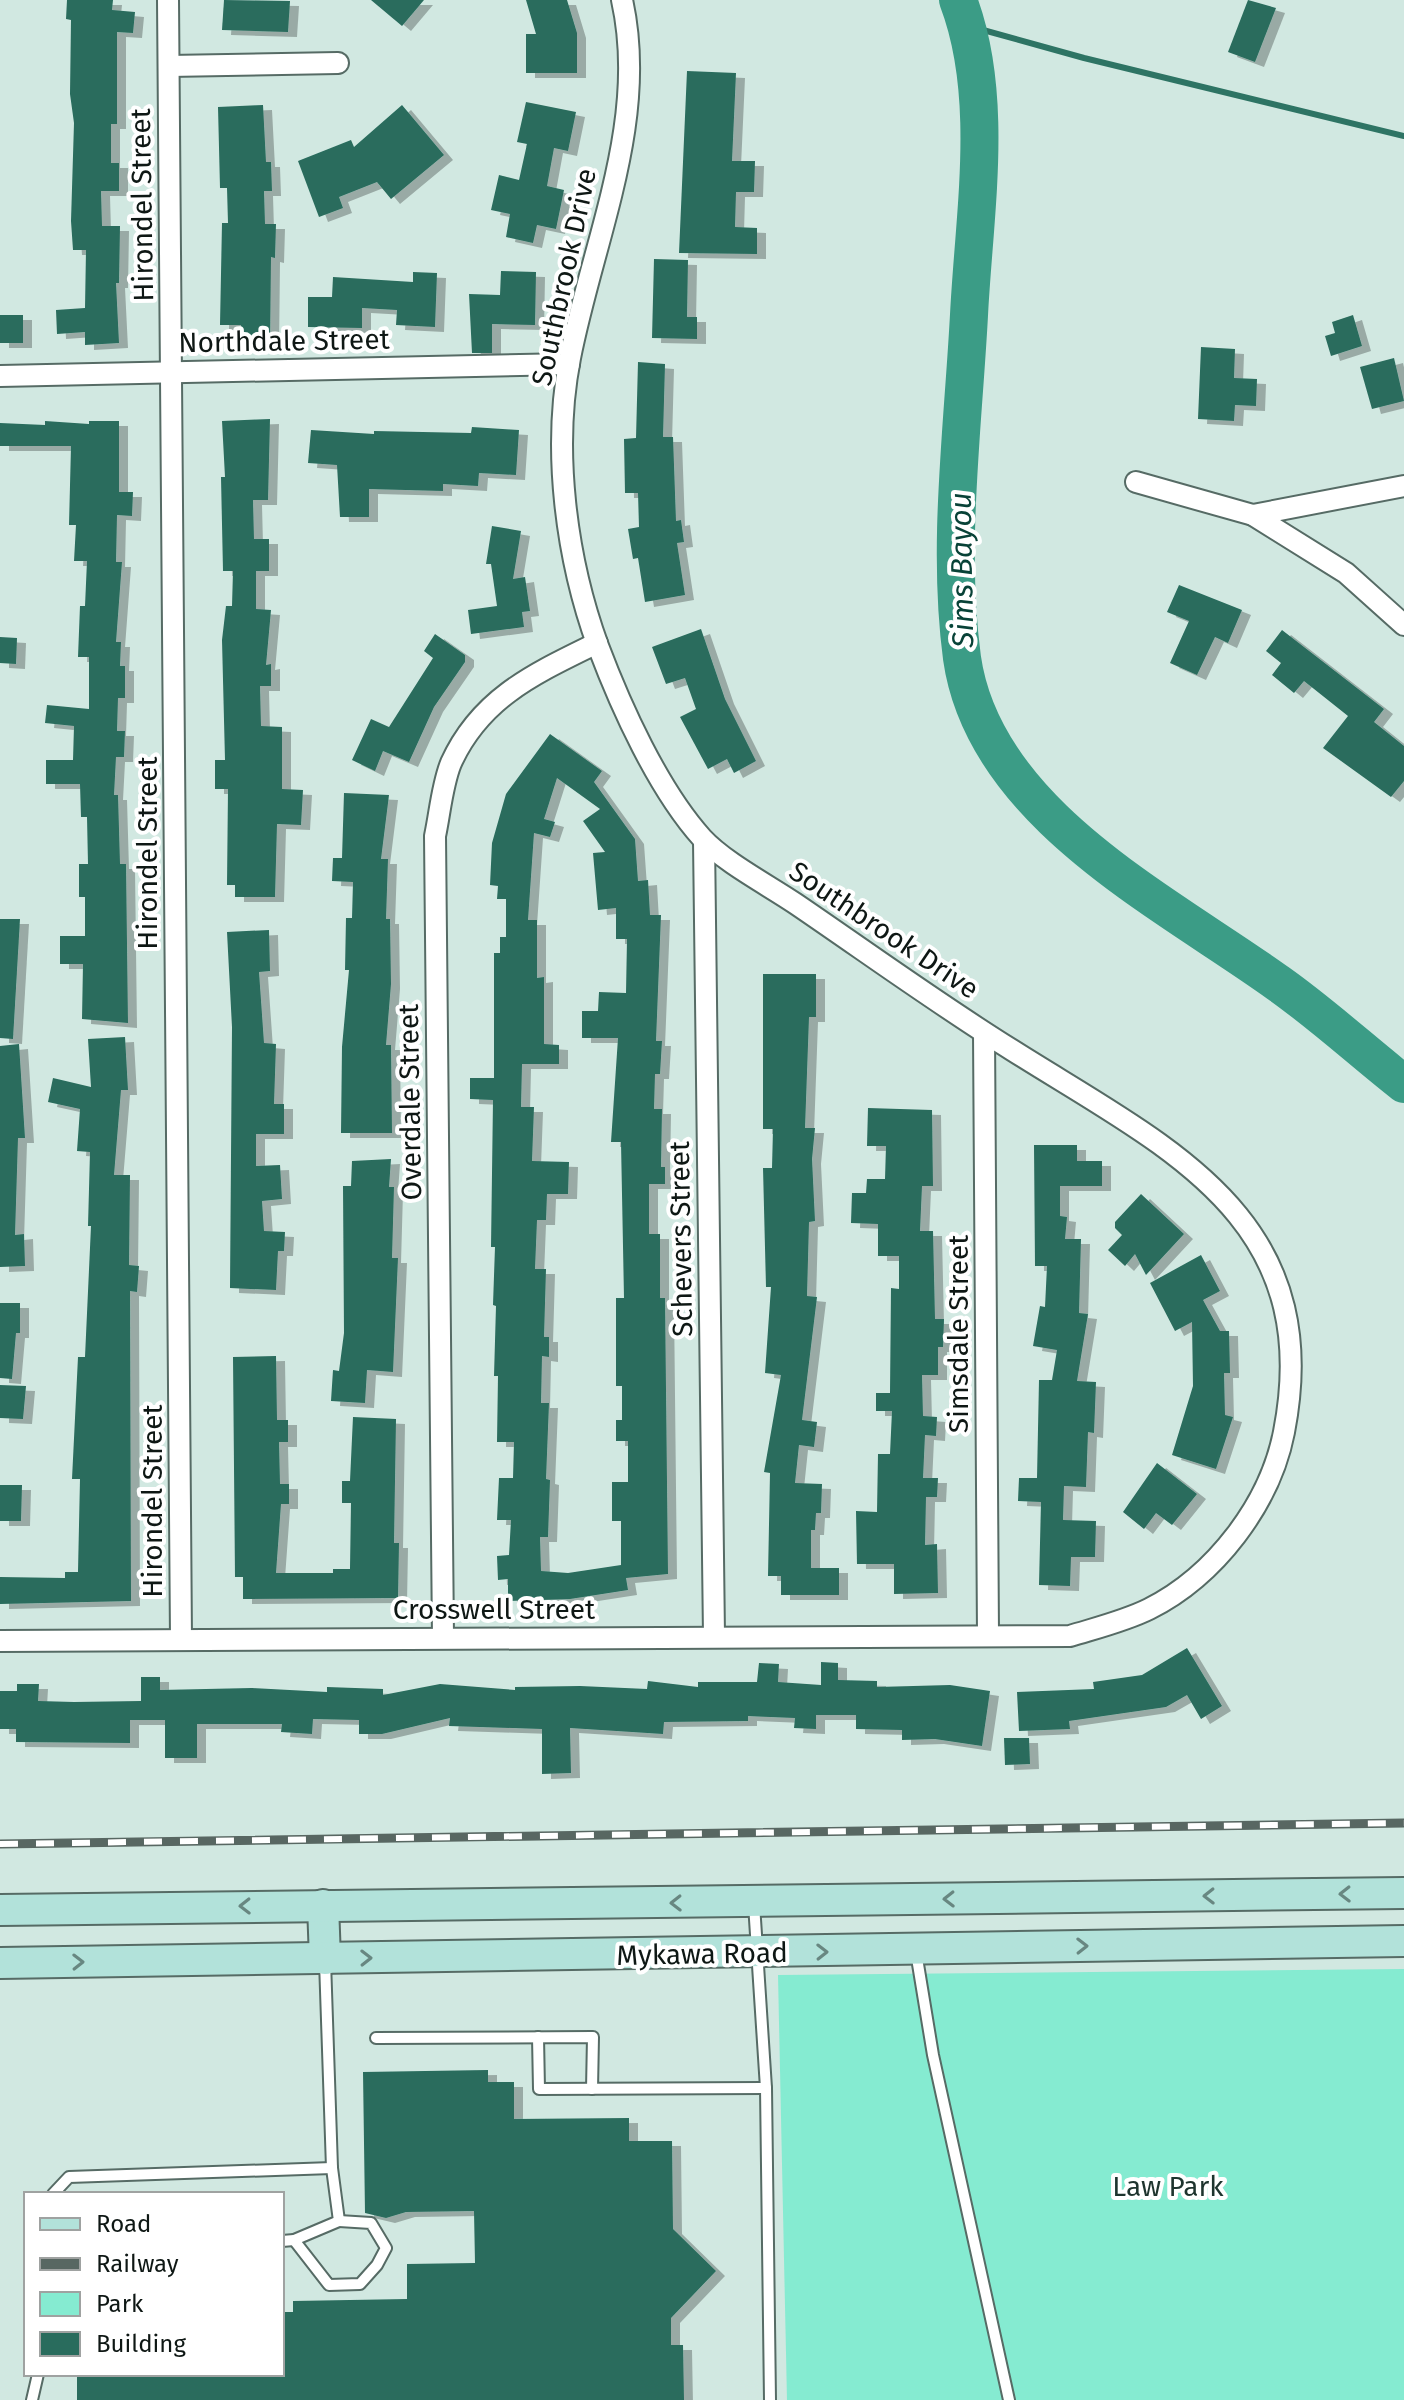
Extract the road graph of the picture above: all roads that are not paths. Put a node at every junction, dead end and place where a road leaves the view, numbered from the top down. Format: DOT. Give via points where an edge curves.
graph roads {
  1 [pos="168,0"];
  2 [pos="622,0"];
  3 [pos="338,63"];
  4 [pos="169,66"];
  5 [pos="569,364"];
  6 [pos="172,371"];
  7 [pos="0,376"];
  8 [pos="1136,482"];
  9 [pos="1404,486"];
  10 [pos="1253,515"];
  11 [pos="1404,625"];
  12 [pos="597,643"];
  13 [pos="704,841"];
  14 [pos="984,1033"];
  15 [pos="988,1635"];
  16 [pos="714,1636"];
  17 [pos="443,1637"];
  18 [pos="181,1639"];
  19 [pos="0,1641"];
  20 [pos="1404,1893"];
  21 [pos="754,1902"];
  22 [pos="323,1905"];
  23 [pos="0,1910"];
  24 [pos="1404,1941"];
  25 [pos="916,1950"];
  26 [pos="757,1954"];
  27 [pos="325,1959"];
  28 [pos="0,1963"];
  29 [pos="538,2037"];
  30 [pos="376,2038"];
  31 [pos="766,2088"];
  32 [pos="592,2089"];
  33 [pos="332,2168"];
  34 [pos="55,2192"];
  35 [pos="339,2221"];
  36 [pos="294,2240"];
  37 [pos="284,2241"];
  38 [pos="38,2376"];
  39 [pos="32,2400"];
  40 [pos="770,2400"];
  41 [pos="1009,2400"];
  1 -- 4 [label="street, Hirondel Street"];
  2 -- 5 [label="street, Southbrook Drive" via="629,32 629,116"];
  3 -- 4 [label="street"];
  4 -- 6 [label="street, Hirondel Street"];
  5 -- 6 [label="street, Northdale Street"];
  5 -- 12 [label="street, Southbrook Drive" via="562,461 575,565"];
  6 -- 7 [label="street, Northdale Street"];
  6 -- 18 [label="street, Hirondel Street"];
  8 -- 10 [label="street"];
  9 -- 10 [label="street"];
  10 -- 11 [label="street" via="1346,573"];
  12 -- 13 [label="street, Southbrook Drive" via="668,790"];
  12 -- 17 [label="street, Overdale Street" via="529,677 484,710 450,764 435,836"];
  13 -- 14 [label="street, Southbrook Drive"];
  13 -- 16 [label="street, Schevers Street"];
  14 -- 15 [label="street, Simsdale Street"];
  14 -- 15 [label="street, Southbrook Drive" via="1180,1157 1223,1194 1257,1238 1277,1283 1290,1332 1292,1392 1280,1452 1255,1506 1221,1553 1183,1587 1147,1610 1070,1636"];
  15 -- 16 [label="street, Crosswell Street"];
  16 -- 17 [label="street, Crosswell Street"];
  17 -- 18 [label="street, Crosswell Street"];
  18 -- 19 [label="street, Crosswell Street"];
  20 -- 21 [label="main road, Mykawa Road, one-way"];
  21 -- 22 [label="main road, Mykawa Road, one-way"];
  21 -- 26 [label="lane"];
  22 -- 23 [label="main road, Mykawa Road, one-way"];
  22 -- 27 [label="main road"];
  25 -- 24 [label="main road, Mykawa Road, one-way"];
  26 -- 25 [label="main road, Mykawa Road, one-way"];
  25 -- 41 [label="lane" via="933,2055"];
  27 -- 26 [label="main road, Mykawa Road, one-way"];
  26 -- 31 [label="lane"];
  28 -- 27 [label="main road, Mykawa Road, one-way"];
  27 -- 33 [label="lane"];
  29 -- 30 [label="lane"];
  29 -- 32 [label="lane" via="539,2089"];
  29 -- 32 [label="lane" via="593,2037"];
  31 -- 32 [label="lane"];
  31 -- 40 [label="lane"];
  33 -- 34 [label="lane" via="69,2177"];
  33 -- 35 [label="lane"];
  35 -- 36 [label="lane"];
  35 -- 36 [label="lane" via="371,2223 386,2248 360,2284 329,2285"];
  36 -- 37 [label="lane"];
  38 -- 39 [label="lane"];
}
